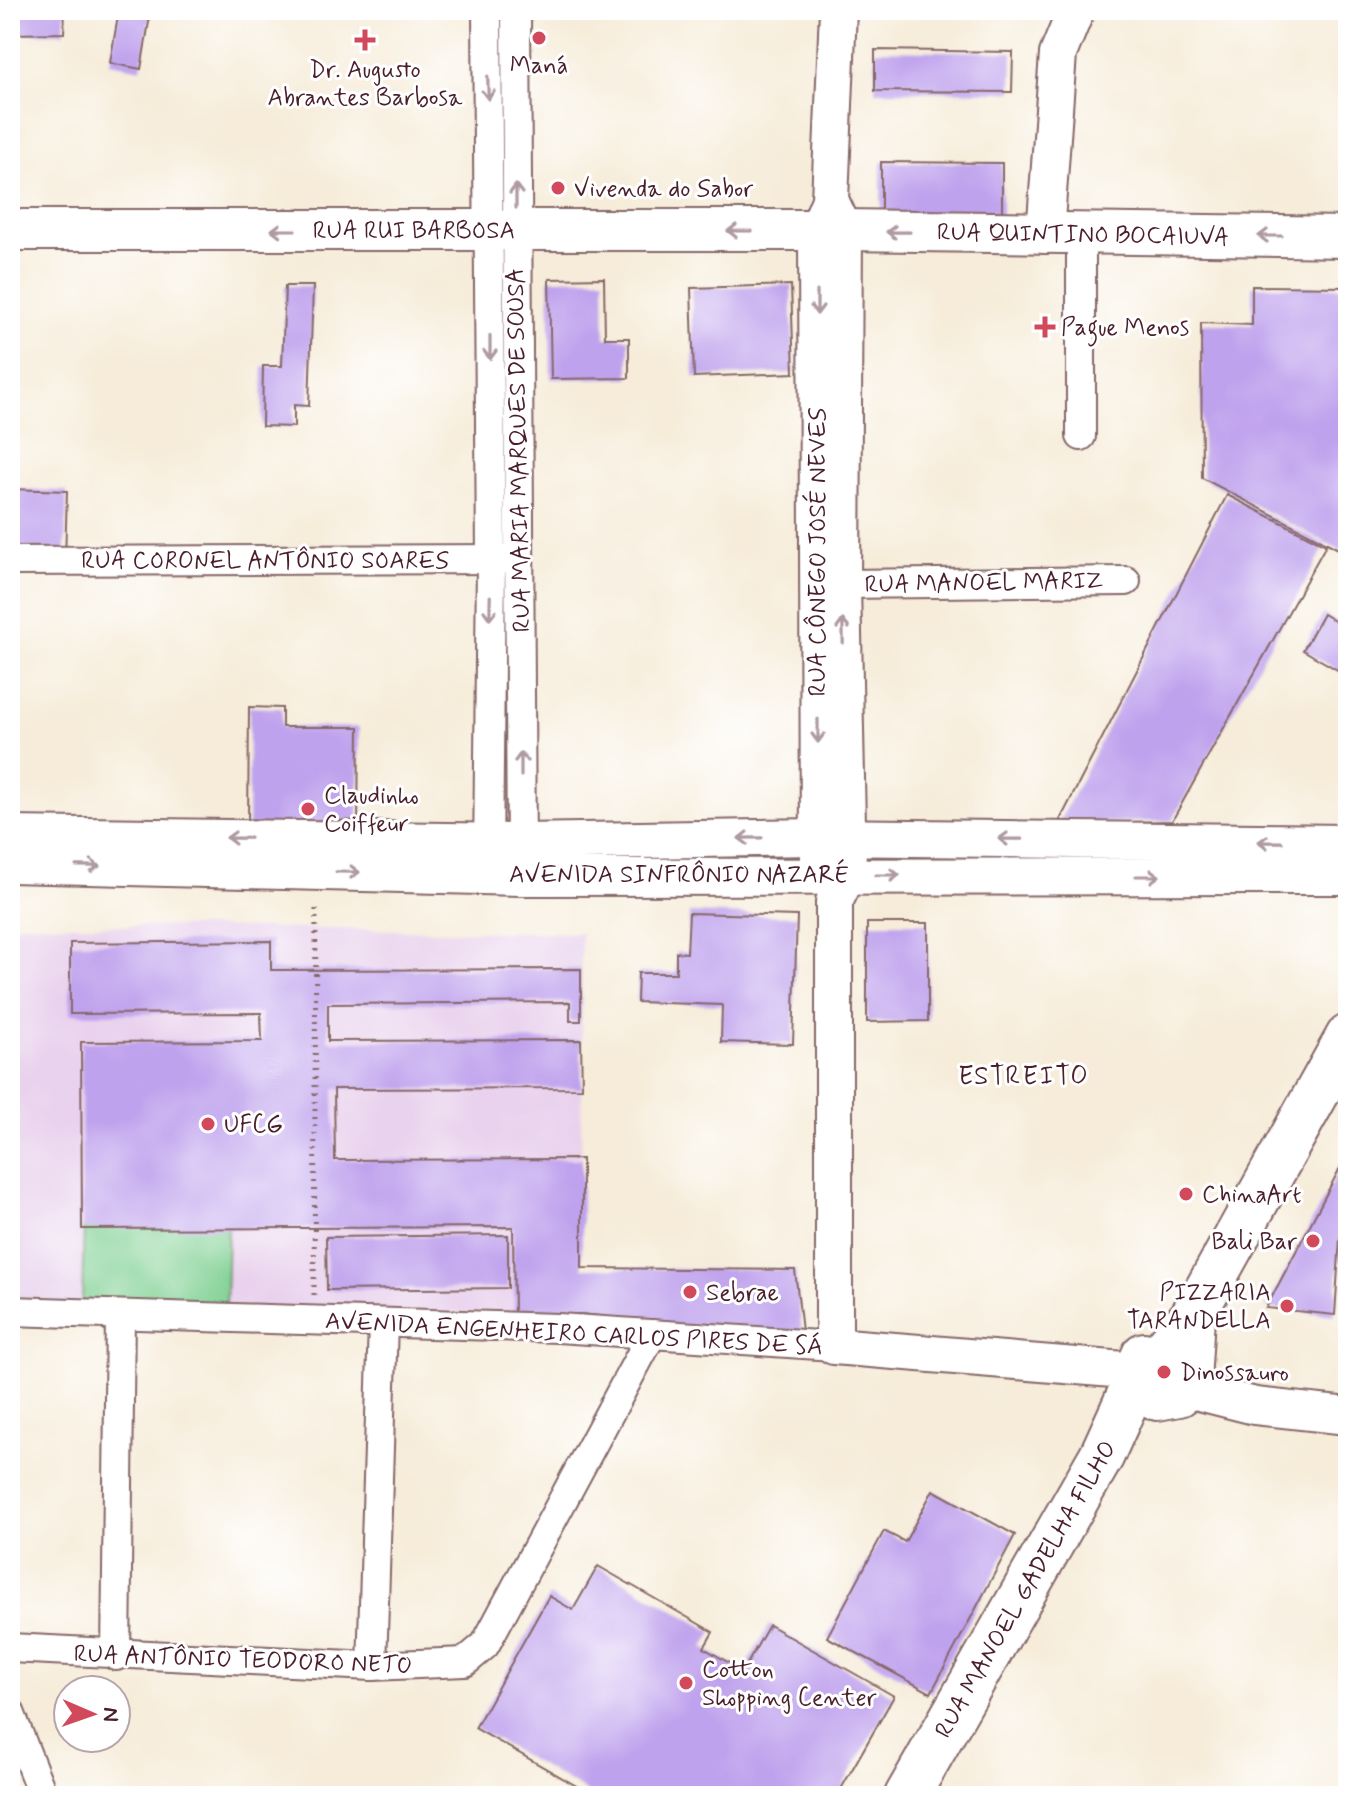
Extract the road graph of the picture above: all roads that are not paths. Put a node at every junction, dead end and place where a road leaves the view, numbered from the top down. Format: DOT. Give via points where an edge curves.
graph roads {
  1 [pos="487,10"];
  2 [pos="516,10"];
  3 [pos="838,10"];
  4 [pos="1076,10"];
  5 [pos="830,220"];
  6 [pos="10,230"];
  7 [pos="503,230"];
  8 [pos="1063,235"];
  9 [pos="1348,237"];
  10 [pos="1081,436"];
  11 [pos="829,456"];
  12 [pos="491,559"];
  13 [pos="519,559"];
  14 [pos="10,561"];
  15 [pos="1126,581"];
  16 [pos="842,584"];
  17 [pos="10,835"];
  18 [pos="833,837"];
  19 [pos="1189,841"];
  20 [pos="1348,843"];
  21 [pos="505,858"];
  22 [pos="10,864"];
  23 [pos="1188,876"];
  24 [pos="1348,876"];
  25 [pos="834,883"];
  26 [pos="1348,1037"];
  27 [pos="10,1311"];
  28 [pos="120,1315"];
  29 [pos="383,1323"];
  30 [pos="652,1334"];
  31 [pos="834,1346"];
  32 [pos="1166,1366"];
  33 [pos="1348,1416"];
  34 [pos="10,1648"];
  35 [pos="116,1656"];
  36 [pos="372,1666"];
  37 [pos="10,1712"];
  38 [pos="43,1796"];
  39 [pos="907,1796"];
  40 [pos="941,1796"];
  1 -- 7 [label="street, RUA MARIA MARQUES DE SOUSA, one-way"];
  7 -- 2 [label="street, RUA MARIA MARQUES DE SOUSA, one-way"];
  3 -- 5 [label="street, RUA CÔNEGO JOSÉ NEVES"];
  4 -- 8 [label="street" via="1058,54"];
  5 -- 7 [label="main road, RUA RUI BARBOSA, one-way"];
  8 -- 5 [label="main road, RUA QUINTINO BOCAIUVA, one-way"];
  5 -- 11 [label="street, RUA CÔNEGO JOSÉ NEVES"];
  7 -- 6 [label="main road, RUA RUI BARBOSA, one-way"];
  7 -- 12 [label="street, RUA MARIA MARQUES DE SOUSA, one-way"];
  7 -- 13 [label="street, RUA MARIA MARQUES DE SOUSA"];
  9 -- 8 [label="main road, RUA QUINTINO BOCAIUVA, one-way"];
  8 -- 10 [label="street"];
  11 -- 16 [label="street, RUA CÔNEGO JOSÉ NEVES"];
  11 -- 18 [label="street, RUA CÔNEGO JOSÉ NEVES, one-way"];
  12 -- 13 [label="street, RUA CORONEL ANTÔNIO SOARES"];
  12 -- 14 [label="street, RUA CORONEL ANTÔNIO SOARES"];
  12 -- 21 [label="street, RUA MARIA MARQUES DE SOUSA, one-way"];
  21 -- 13 [label="street, RUA MARIA MARQUES DE SOUSA, one-way"];
  15 -- 16 [label="street, RUA MANOEL MARIZ"];
  18 -- 16 [label="street, RUA CÔNEGO JOSÉ NEVES, one-way"];
  21 -- 17 [label="street, AVENIDA SINFRÔNIO NAZARÉ, one-way"];
  19 -- 18 [label="street, AVENIDA SINFRÔNIO NAZARÉ, one-way"];
  18 -- 21 [label="street, AVENIDA SINFRÔNIO NAZARÉ, one-way"];
  18 -- 25 [label="street, RUA CÔNEGO JOSÉ NEVES"];
  20 -- 19 [label="street, AVENIDA SINFRÔNIO NAZARÉ, one-way"];
  19 -- 23 [label="street"];
  22 -- 21 [label="street, AVENIDA SINFRÔNIO NAZARÉ, one-way" via="316,872"];
  21 -- 25 [label="street, AVENIDA SINFRÔNIO NAZARÉ"];
  23 -- 24 [label="street, AVENIDA SINFRÔNIO NAZARÉ"];
  25 -- 23 [label="street, AVENIDA SINFRÔNIO NAZARÉ, one-way"];
  25 -- 31 [label="street, RUA CÔNEGO JOSÉ NEVES"];
  26 -- 32 [label="main road"];
  27 -- 28 [label="street, AVENIDA ENGENHEIRO CARLOS PIRES DE SÁ"];
  28 -- 29 [label="street, AVENIDA ENGENHEIRO CARLOS PIRES DE SÁ"];
  28 -- 35 [label="street"];
  29 -- 30 [label="street, AVENIDA ENGENHEIRO CARLOS PIRES DE SÁ"];
  29 -- 36 [label="street"];
  30 -- 31 [label="street, AVENIDA ENGENHEIRO CARLOS PIRES DE SÁ"];
  30 -- 36 [label="street, RUA ANTÔNIO TEODORO NETO" via="485,1645 458,1665"];
  31 -- 32 [label="street, AVENIDA ENGENHEIRO CARLOS PIRES DE SÁ"];
  32 -- 33 [label="street, AVENIDA ENGENHEIRO CARLOS PIRES DE SÁ" via="1255,1406"];
  32 -- 39 [label="main road, RUA MANOEL GADELHA FILHO" via="1102,1455"];
  32 -- 40 [label="main road, RUA MANOEL GADELHA FILHO" via="1136,1449"];
  34 -- 35 [label="street, RUA ANTÔNIO TEODORO NETO"];
  35 -- 36 [label="street, RUA ANTÔNIO TEODORO NETO"];
  37 -- 38 [label="street"];
}
